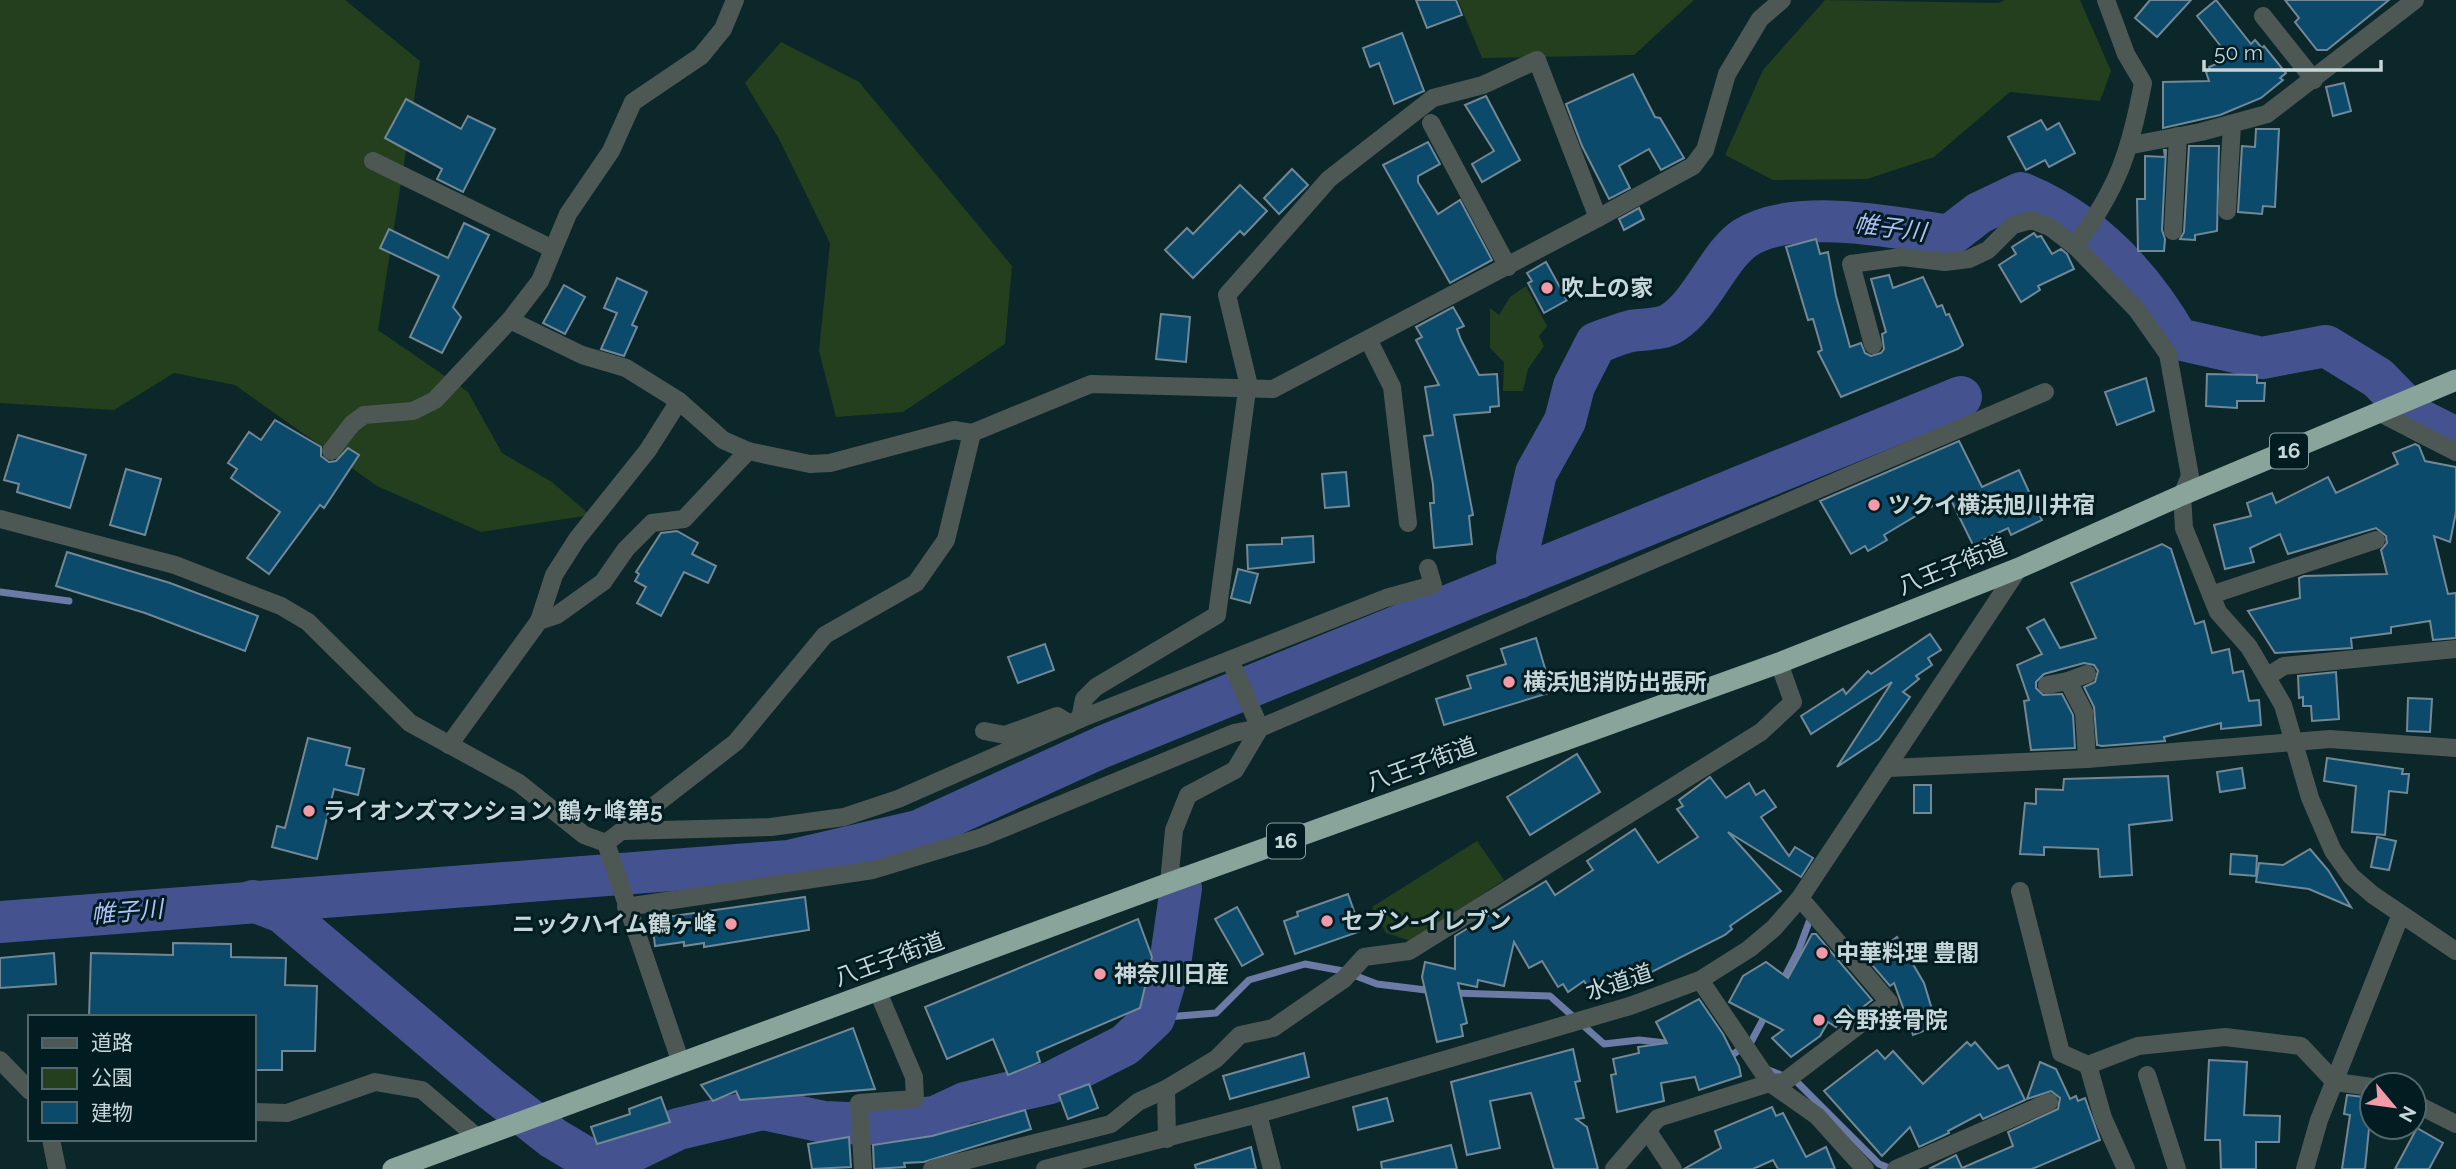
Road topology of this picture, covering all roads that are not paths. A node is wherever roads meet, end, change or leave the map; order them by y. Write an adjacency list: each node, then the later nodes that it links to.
1 (735, 0): 16 (street)
2 (1782, 0): 13 (street)
3 (2106, 0): 10 (street)
4 (2404, 3): 6 (street)
5 (2263, 16): 6 (street)
6 (2314, 80): 8 (street)
7 (1431, 124): 17 (street)
8 (2232, 124): 9 (street); 12 (street)
9 (2178, 136): 10 (street); 14 (street)
10 (2132, 145): 15 (street)
11 (373, 161): 16 (street)
12 (2227, 211)
13 (1598, 218): 17 (street); 22 (street)
14 (2172, 231)
15 (2079, 241): 20 (street); 30 (street)
16 (554, 249): 18 (street)
17 (1508, 267): 19 (street)
18 (510, 320): 24 (street); 27 (street)
19 (1369, 341): 22 (street); 32 (street)
20 (1873, 345)
21 (2456, 380): 25 (highway, 八王子街道 / 16)
22 (1248, 390): 26 (street); 45 (street)
23 (2045, 392): 46 (street)
24 (679, 401): 28 (street); 37 (street)
25 (2398, 406): 29 (street); 30 (highway, 八王子街道 / 16)
26 (972, 433): 28 (street); 53 (street)
27 (331, 451)
28 (748, 451): 37 (street)
29 (2456, 452)
30 (2182, 495): 35 (highway, 八王子街道 / 16); 36 (street)
31 (0, 519): 49 (street)
32 (1408, 523)
33 (2376, 540): 36 (street)
34 (1428, 568): 40 (street)
35 (2019, 568): 39 (highway, 八王子街道 / 16); 52 (street, 水道道)
36 (2211, 595): 42 (street)
37 (539, 621): 49 (street)
38 (2456, 649): 42 (street)
39 (1779, 663): 55 (highway, 八王子街道 / 16); 71 (street)
40 (1232, 664): 45 (street); 46 (street)
41 (2087, 674): 43 (street)
42 (2268, 676): 48 (street)
43 (2068, 681): 44 (street); 51 (street)
44 (2047, 685)
45 (1075, 722): 47 (street); 53 (street)
46 (1260, 728): 55 (street); 58 (street)
47 (984, 731)
48 (2292, 741): 50 (street); 51 (street); 59 (street)
49 (449, 745): 54 (street)
50 (2456, 748)
51 (2087, 760): 52 (street)
52 (1889, 768): 57 (street, 水道道)
53 (624, 831): 54 (street)
54 (606, 845): 58 (street)
55 (1169, 883): 62 (highway, 八王子街道 / 16)
56 (2020, 891): 65 (street)
57 (1800, 898): 61 (street, 水道道); 68 (street)
58 (626, 907): 64 (street)
59 (2402, 914): 60 (street); 67 (street)
60 (2456, 951)
61 (1700, 980): 68 (street); 75 (street, 水道道)
62 (878, 992): 64 (highway, 八王子街道 / 16); 84 (street)
63 (0, 1060): 70 (street)
64 (681, 1063): 78 (highway, 八王子街道 / 16)
65 (2088, 1065): 67 (street); 92 (street)
66 (2147, 1075): 93 (street)
67 (2335, 1082): 69 (street); 94 (street)
68 (1770, 1083): 77 (street); 90 (street)
69 (2358, 1085)
70 (28, 1089)
71 (1166, 1089): 79 (street); 85 (street)
72 (2049, 1102): 91 (street)
73 (2428, 1110): 76 (street)
74 (256, 1112): 78 (street)
75 (1258, 1114): 79 (street, 水道道); 87 (street)
76 (2456, 1124)
77 (1647, 1130): 88 (street); 89 (street)
78 (484, 1135): 81 (highway, 八王子街道 / 16)
79 (1167, 1139): 86 (street, 水道道)
80 (51, 1141): 82 (street)
81 (438, 1161): 83 (highway, 八王子街道 / 16)
82 (57, 1169)
83 (393, 1169)
84 (863, 1169)
85 (932, 1169)
86 (1045, 1169)
87 (1272, 1169)
88 (1614, 1169)
89 (1674, 1169)
90 (1865, 1169)
91 (1896, 1169)
92 (2126, 1169)
93 (2177, 1169)
94 (2305, 1169)

